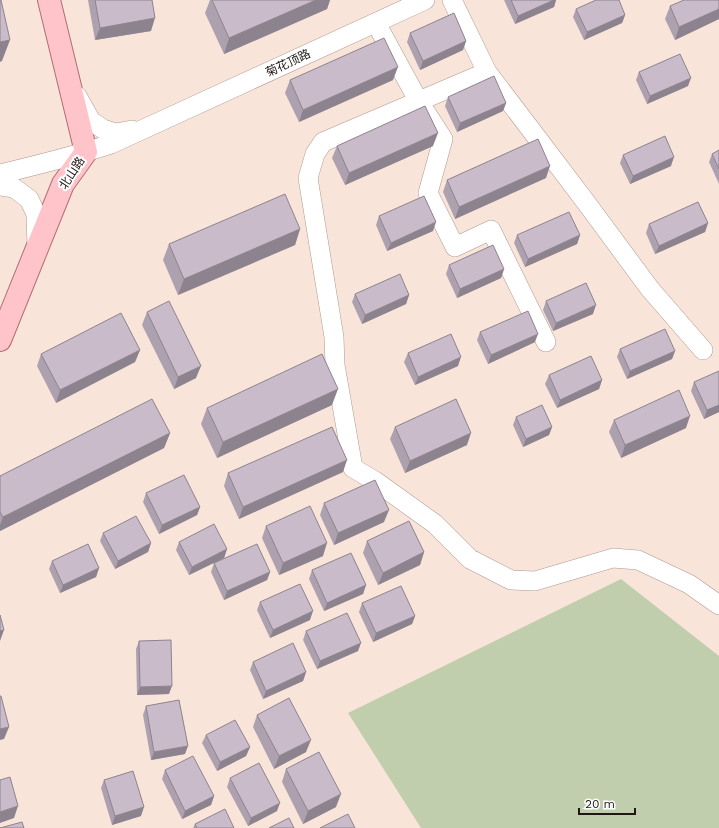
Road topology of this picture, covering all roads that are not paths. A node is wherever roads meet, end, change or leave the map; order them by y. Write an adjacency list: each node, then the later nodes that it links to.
1 (49, 0): 6 (main road, 北山路)
2 (425, 0): 4 (street, 菊花顶路)
3 (452, 0): 5 (street)
4 (376, 23): 7 (street); 8 (street, 菊花顶路)
5 (487, 72): 7 (street); 15 (street)
6 (68, 77): 8 (street); 9 (main road, 北山路)
7 (419, 102): 14 (street); 16 (street)
8 (151, 125): 9 (street)
9 (86, 152): 10 (street); 12 (main road, 北山路)
10 (0, 174)
11 (0, 186): 12 (street)
12 (37, 250): 13 (main road, 北山路)
13 (0, 340)
14 (546, 342)
15 (703, 350)
16 (719, 605)

